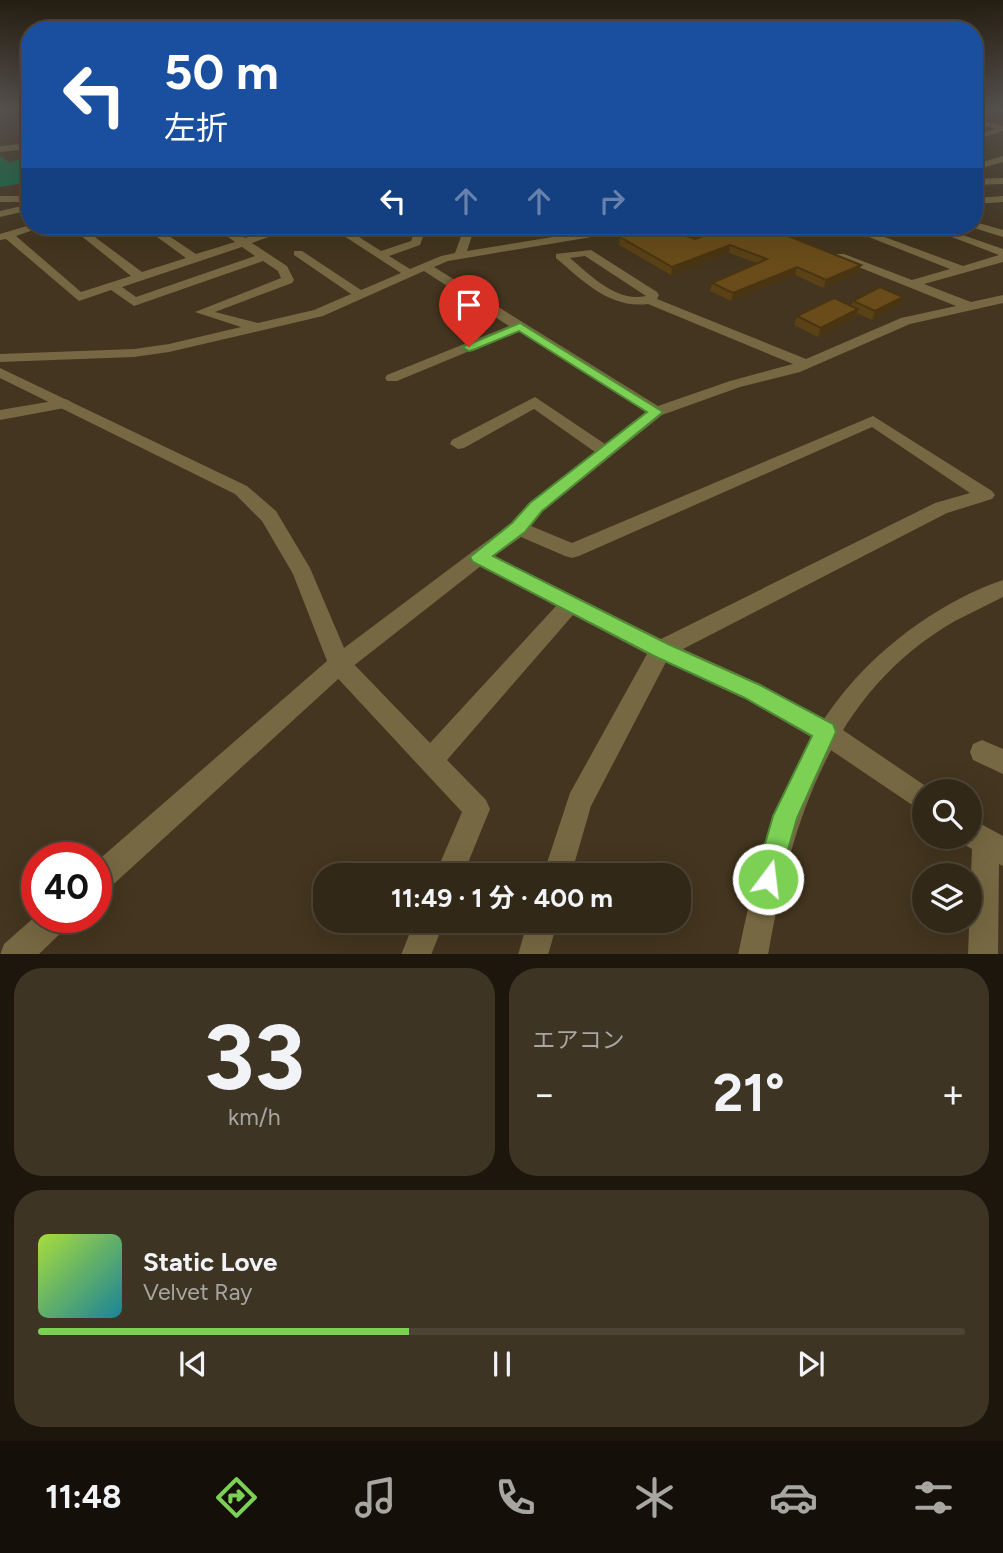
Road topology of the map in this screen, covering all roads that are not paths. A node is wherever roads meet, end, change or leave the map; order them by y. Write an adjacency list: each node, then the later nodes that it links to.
1 (1003, 159): 2 (street)
2 (983, 165)
3 (1003, 181): 4 (street)
4 (983, 182)
5 (0, 199): 6 (street)
6 (21, 203)
7 (21, 207): 8 (street)
8 (0, 214)
9 (983, 228): 11 (street)
10 (21, 231): 23 (street)
11 (1003, 234)
12 (86, 235): 37 (street)
13 (160, 235): 32 (street)
14 (234, 235): 24 (street)
15 (264, 235): 24 (street)
16 (353, 235): 29 (street)
17 (419, 235): 29 (street)
18 (467, 235): 30 (street)
19 (583, 235): 30 (street)
20 (785, 235): 25 (street)
21 (870, 235): 35 (street)
22 (953, 235): 28 (street)
23 (4, 236): 39 (street)
24 (244, 241): 31 (street); 32 (street)
25 (801, 241)
26 (825, 251): 38 (street)
27 (298, 253): 40 (street)
28 (1003, 253)
29 (380, 255): 36 (street)
30 (460, 255): 34 (street)
31 (265, 256): 39 (street); 45 (street)
32 (194, 258): 37 (street)
33 (1003, 258): 35 (street)
34 (425, 267): 36 (street); 44 (street)
35 (963, 270): 38 (street)
36 (410, 273): 40 (street)
37 (139, 276): 39 (street)
38 (911, 284): 43 (street)
39 (112, 285)
40 (361, 295): 45 (street)
41 (1003, 299): 43 (street)
42 (649, 300): 42 (street); 47 (street)
43 (971, 307): 47 (street)
44 (520, 326): 49 (street); 51 (street)
45 (256, 327): 46 (street)
46 (0, 358)
47 (805, 365): 51 (street)
48 (0, 372): 50 (street)
49 (392, 378)
50 (65, 404): 52 (street); 60 (street)
51 (656, 412): 54 (street)
52 (0, 415)
53 (458, 444): 54 (street)
54 (606, 452): 55 (street)
55 (519, 528): 56 (street); 59 (street)
56 (479, 557): 58 (street); 60 (street)
57 (1003, 588): 61 (street)
58 (570, 604): 59 (street); 62 (street)
59 (661, 650): 61 (street); 66 (street)
60 (339, 663): 62 (street); 67 (street)
61 (825, 732): 63 (street); 74 (street)
62 (432, 759): 65 (street)
63 (912, 792)
64 (986, 842): 75 (street)
65 (454, 863)
66 (561, 863)
67 (112, 867)
68 (39, 933): 71 (street)
69 (425, 933): 72 (street)
70 (539, 933): 73 (street)
71 (15, 954)
72 (416, 954)
73 (533, 954)
74 (753, 954)
75 (983, 954)

